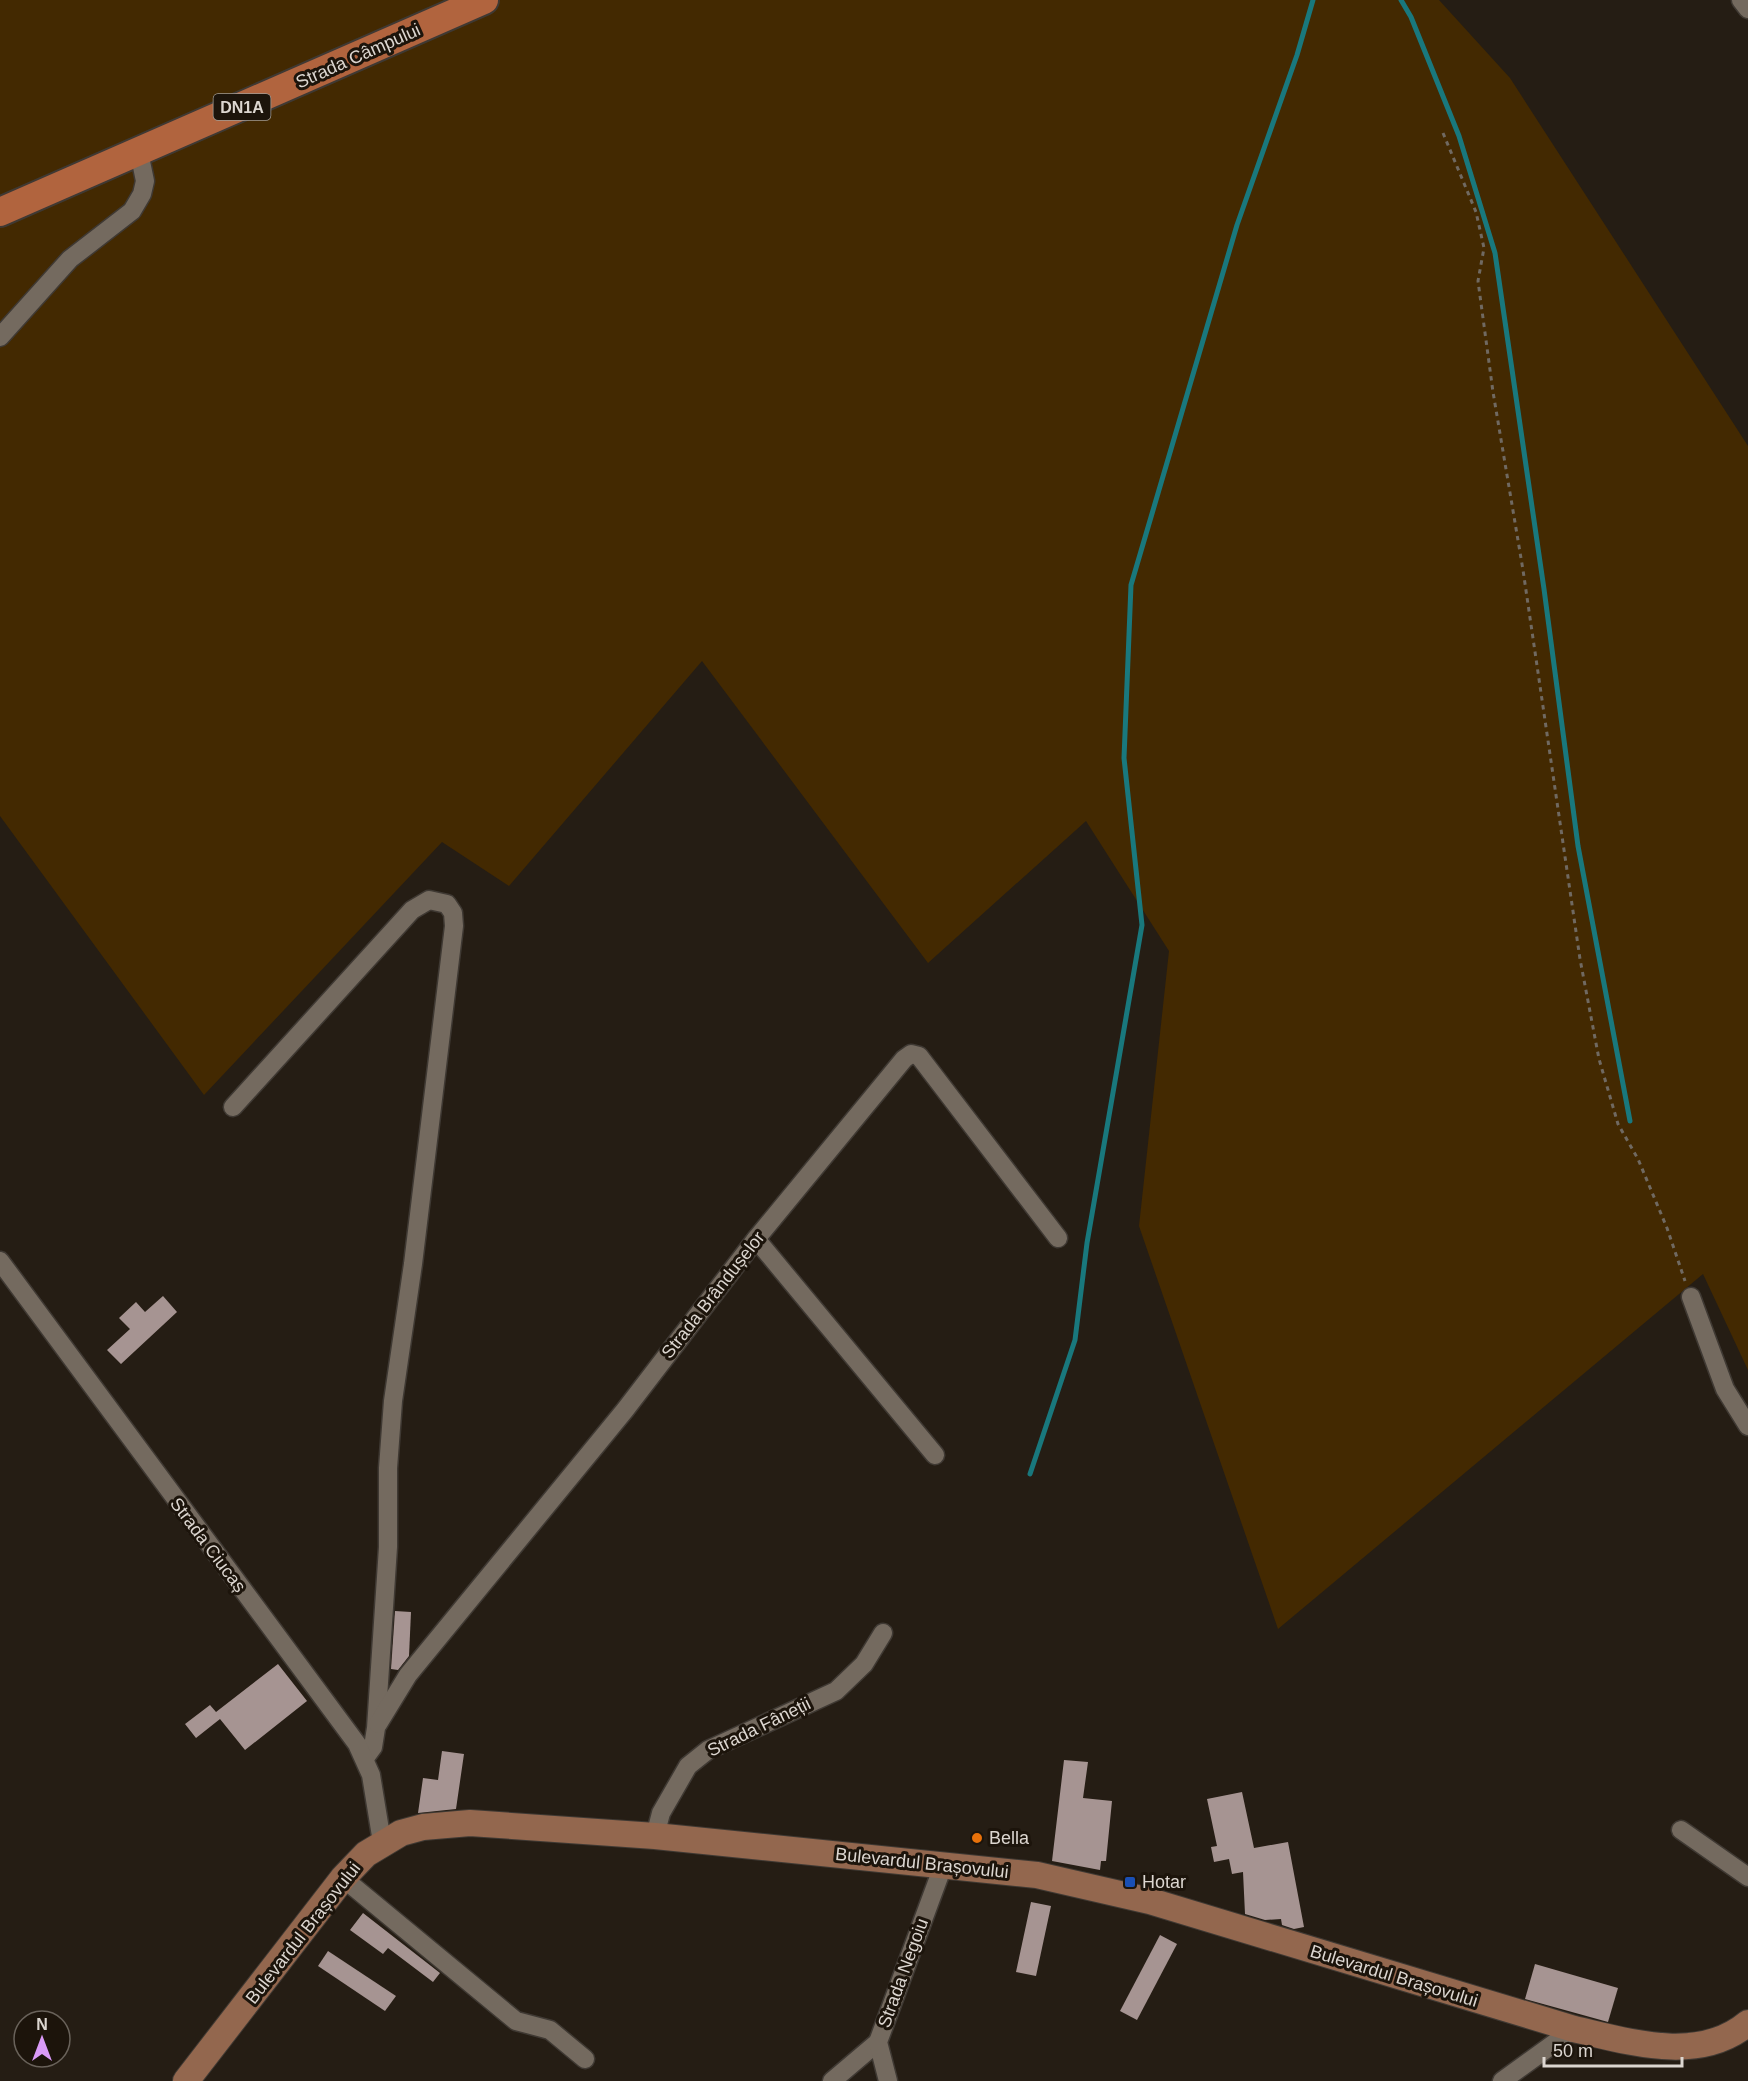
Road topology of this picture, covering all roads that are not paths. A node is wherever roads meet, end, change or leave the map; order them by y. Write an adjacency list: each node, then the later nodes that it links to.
1 (484, 0): 4 (main road, Strada Câmpului / DN1A)
2 (1741, 0): 3 (street)
3 (1748, 9)
4 (139, 152): 5 (main road, Strada Câmpului / DN1A); 6 (street)
5 (0, 212)
6 (0, 337)
7 (233, 1107): 15 (street, Strada Brândușelor)
8 (1058, 1238): 9 (street, Strada Brândușelor)
9 (756, 1239): 13 (street); 15 (street, Strada Brândușelor)
10 (0, 1261): 16 (street, Strada Ciucaș)
11 (1691, 1297): 12 (street)
12 (1748, 1426)
13 (935, 1455)
14 (883, 1633): 18 (street, Strada Fâneții)
15 (376, 1728): 16 (street, Strada Brândușelor)
16 (365, 1758): 19 (street, Strada Ciucaș)
17 (1681, 1830): 21 (street)
18 (655, 1836): 19 (main road, Bulevardul Brașovului); 20 (main road, Bulevardul Brașovului)
19 (382, 1842): 22 (main road, Bulevardul Brașovului)
20 (943, 1866): 24 (main road, Bulevardul Brașovului); 25 (street, Strada Negoiu)
21 (1748, 1877)
22 (343, 1878): 26 (street); 27 (main road, Bulevardul Brașovului)
23 (1748, 2023): 24 (main road, Bulevardul Brașovului)
24 (1574, 2029): 30 (street)
25 (878, 2042): 28 (street); 29 (street, Strada Negoiu)
26 (585, 2060)
27 (186, 2081)
28 (832, 2081)
29 (888, 2081)
30 (1502, 2081)

